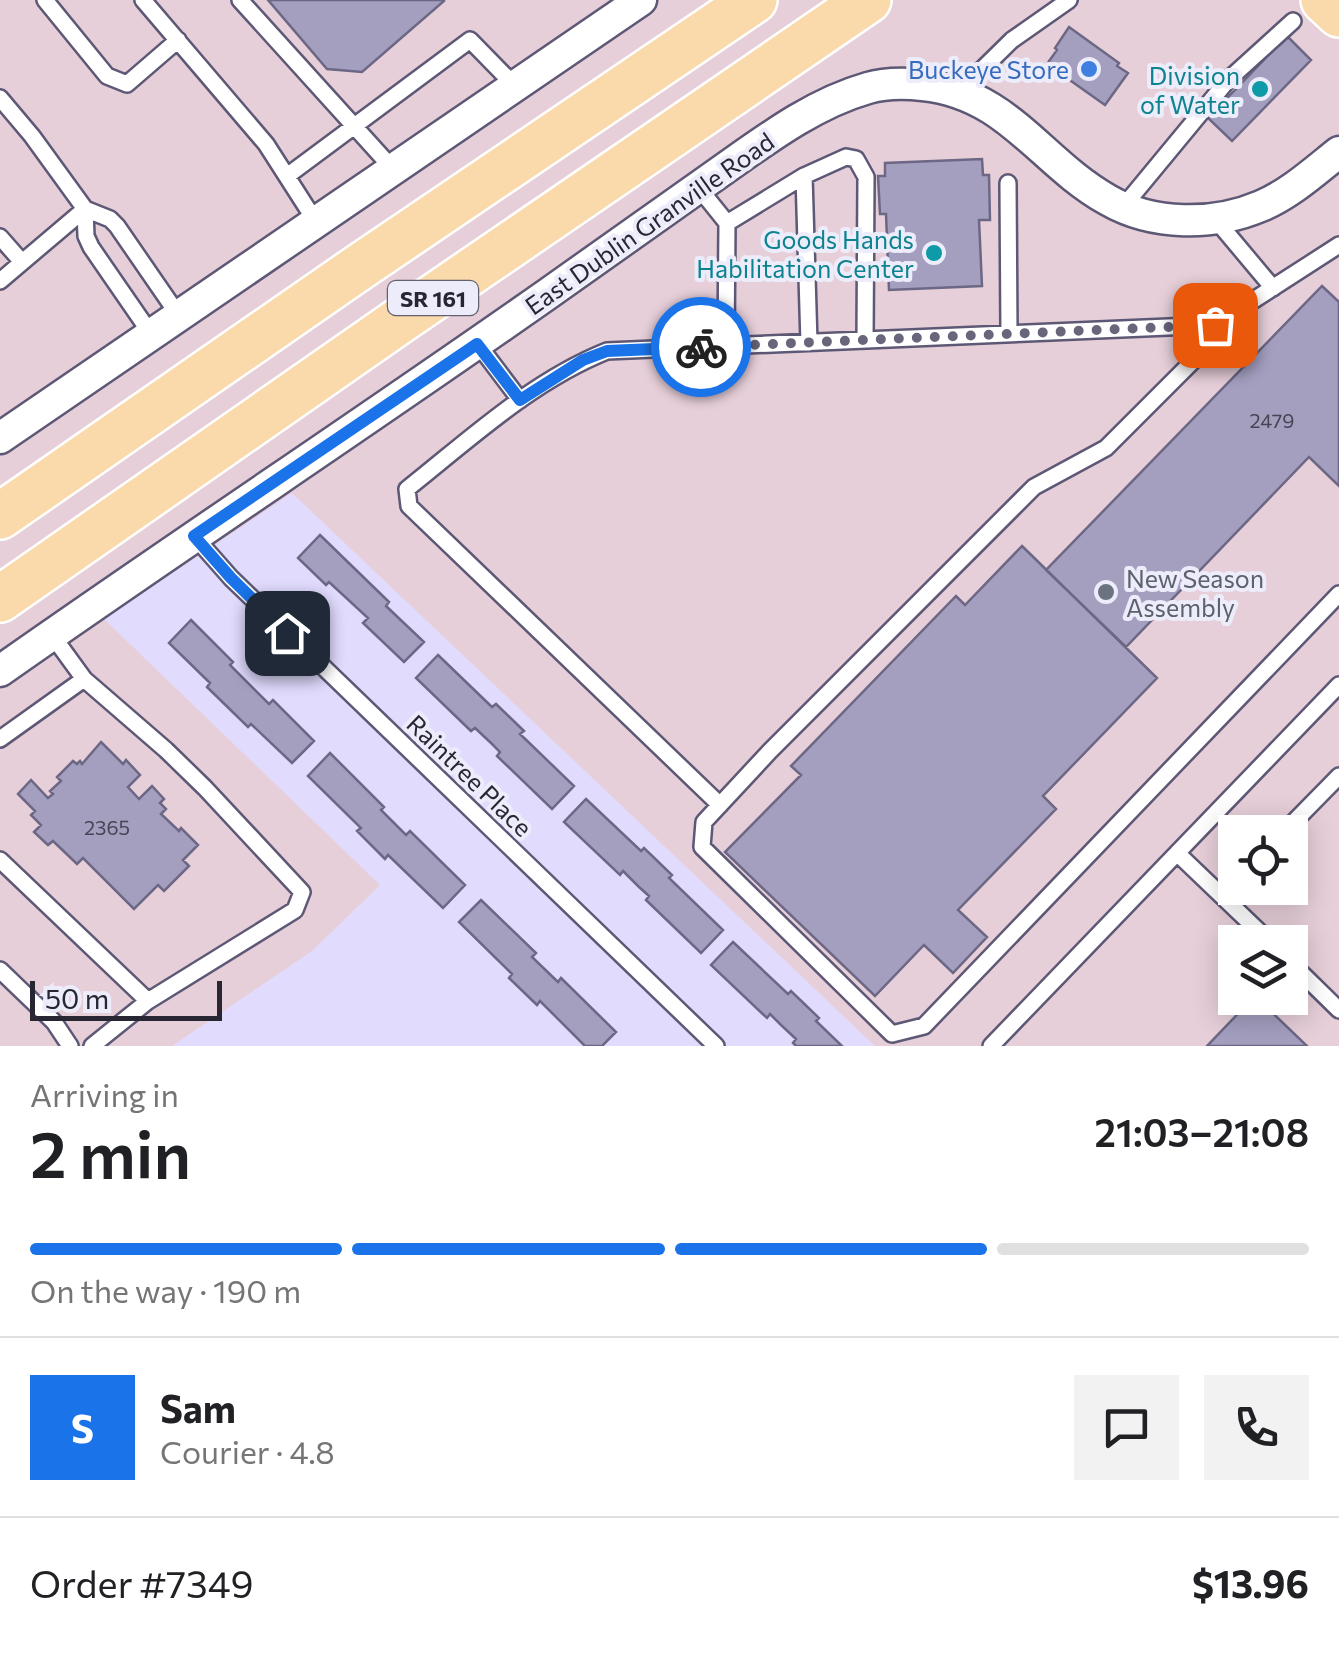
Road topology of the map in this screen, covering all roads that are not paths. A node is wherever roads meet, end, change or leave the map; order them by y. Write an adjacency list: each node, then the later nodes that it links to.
1 (45, 0): 10 (lane)
2 (144, 0): 10 (lane)
3 (240, 0): 14 (lane)
4 (754, 0): 40 (main road, SR 161)
5 (868, 0): 46 (main road, SR 161)
6 (1069, 0): 12 (lane)
7 (623, 8): 11 (street)
8 (1309, 11): 9 (main road); 21 (lane)
9 (1339, 14)
10 (178, 40): 17 (lane)
11 (515, 86): 14 (lane); 16 (street)
12 (960, 92): 20 (street, East Dublin Granville Road); 21 (street, East Dublin Granville Road)
13 (0, 98): 22 (lane)
14 (356, 127): 16 (lane); 17 (lane)
15 (1339, 152): 23 (street, East Dublin Granville Road)
16 (394, 169): 24 (street)
17 (288, 176): 24 (lane)
18 (804, 176): 25 (lane); 35 (lane); 36 (lane)
19 (1008, 183): 34 (lane)
20 (698, 187): 25 (lane); 37 (street, East Dublin Granville Road)
21 (1123, 207): 23 (street, East Dublin Granville Road)
22 (85, 209): 28 (lane); 31 (lane); 33 (lane)
23 (1216, 220): 30 (lane)
24 (316, 222): 31 (street)
25 (726, 224): 38 (lane)
26 (0, 237): 28 (lane)
27 (1339, 245): 30 (lane)
28 (22, 262): 29 (lane)
29 (0, 280)
30 (1273, 288): 32 (lane)
31 (179, 316): 33 (street)
32 (1215, 325): 34 (lane); 53 (lane)
33 (151, 334): 41 (street)
34 (1008, 334): 35 (lane)
35 (864, 340): 36 (lane)
36 (810, 342): 38 (lane)
37 (477, 344): 39 (lane); 43 (street, East Dublin Granville Road)
38 (726, 346): 39 (lane)
39 (520, 400): 53 (lane)
40 (152, 411): 42 (main road, SR 161); 44 (main road)
41 (0, 438)
42 (0, 516)
43 (194, 536): 47 (street, East Dublin Granville Road); 66 (lane, Raintree Place)
44 (0, 547)
45 (1339, 594): 53 (lane)
46 (0, 599)
47 (52, 634): 48 (street, East Dublin Granville Road); 49 (lane)
48 (0, 671)
49 (84, 679): 51 (lane); 62 (lane)
50 (1339, 685): 55 (lane)
51 (0, 739)
52 (1339, 776): 54 (lane)
53 (720, 806)
54 (1301, 815)
55 (1177, 853): 57 (lane); 67 (lane)
56 (0, 860): 62 (lane)
57 (1218, 893)
58 (1231, 905): 59 (lane)
59 (1252, 925)
60 (2, 975): 64 (lane)
61 (1308, 980): 63 (lane)
62 (148, 1000): 65 (lane)
63 (1339, 1010)
64 (70, 1046)
65 (92, 1046)
66 (716, 1046)
67 (991, 1046)

